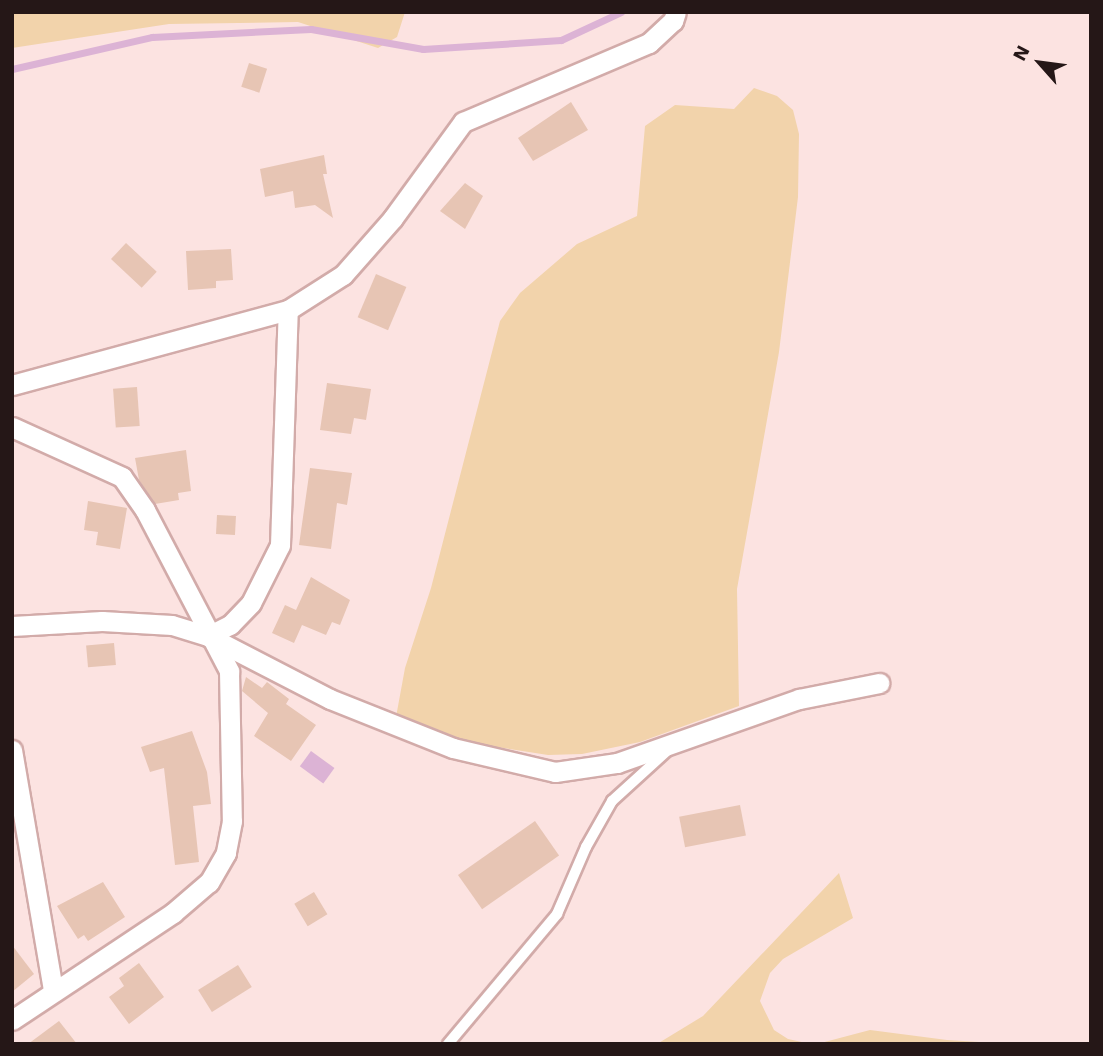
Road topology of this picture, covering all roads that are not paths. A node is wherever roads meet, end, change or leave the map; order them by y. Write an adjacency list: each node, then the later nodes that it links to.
1 (676, 12): 2 (street)
2 (288, 310): 3 (street); 6 (street)
3 (12, 385)
4 (12, 426): 6 (street)
5 (12, 626): 6 (street)
6 (208, 636): 8 (street); 11 (street)
7 (879, 683): 8 (street)
8 (670, 748): 13 (lane)
9 (12, 750): 10 (street)
10 (18, 815): 11 (street)
11 (52, 990): 12 (street)
12 (12, 1020)
13 (448, 1044)

